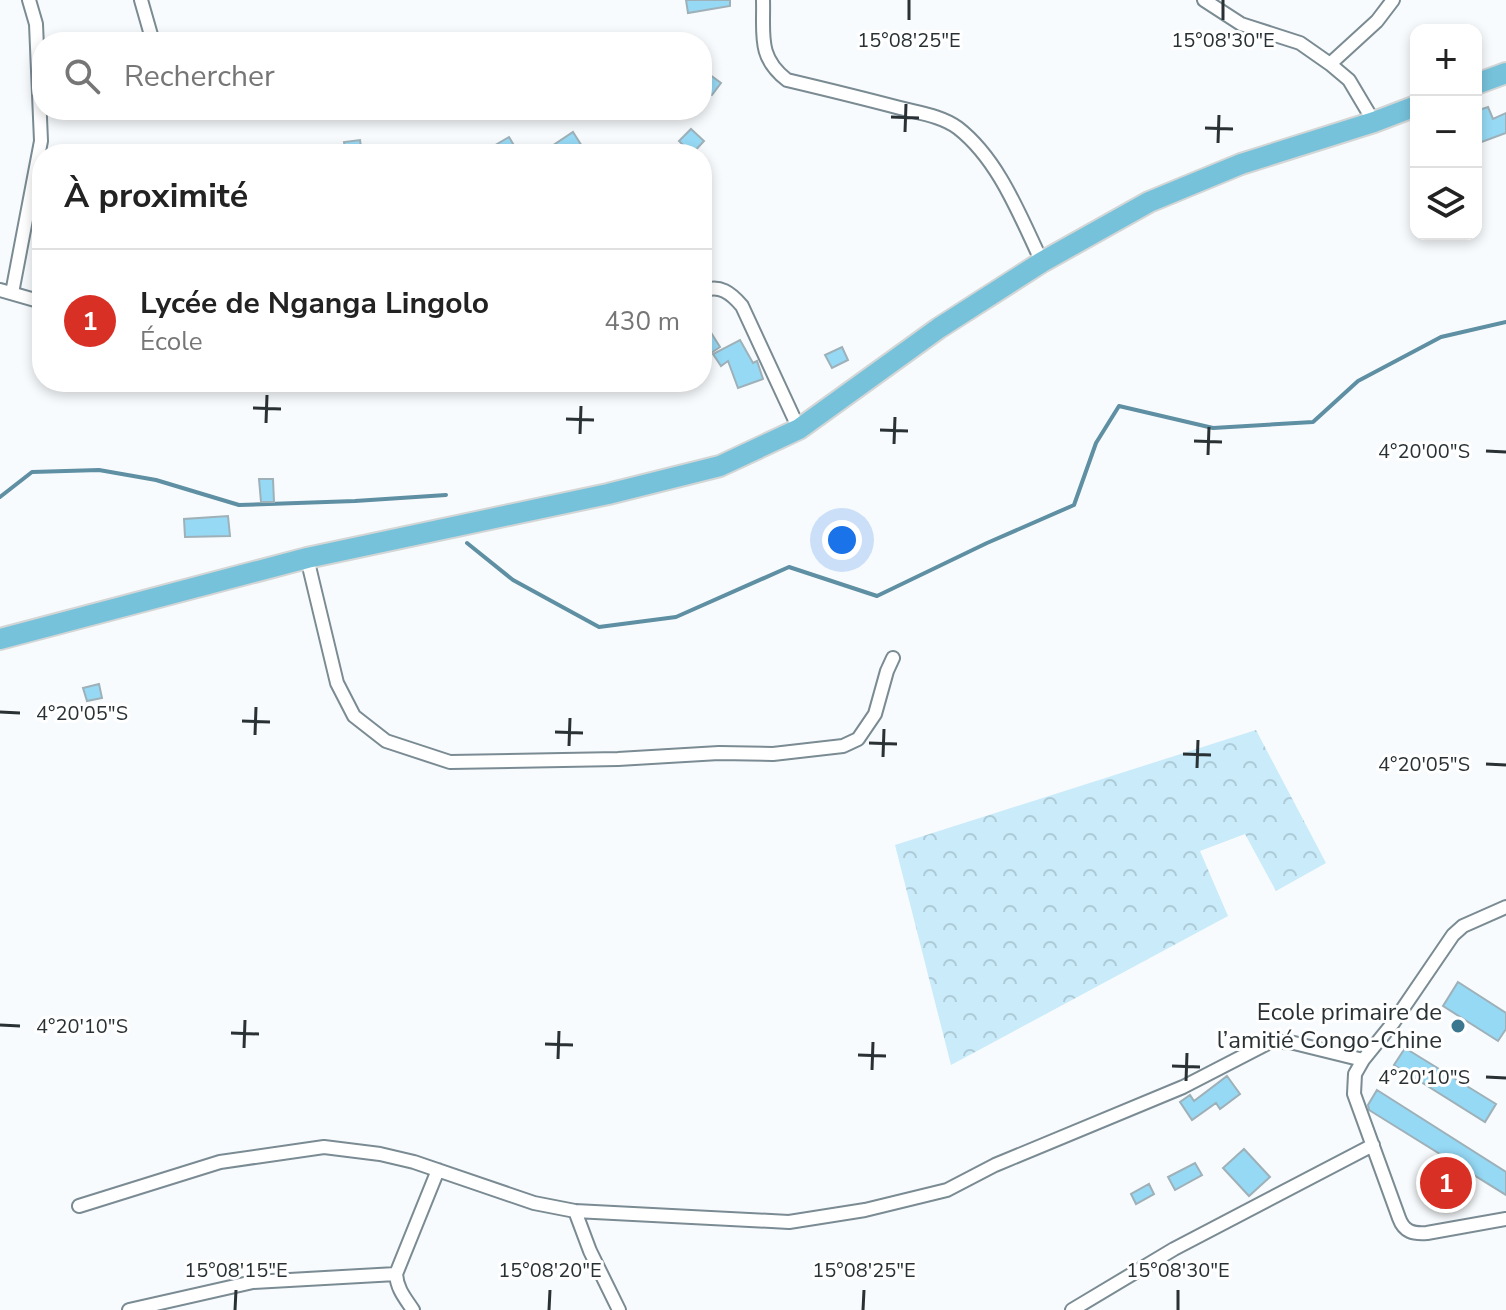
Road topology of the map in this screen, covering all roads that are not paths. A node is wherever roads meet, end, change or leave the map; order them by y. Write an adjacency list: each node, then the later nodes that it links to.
1 (29, 0): 6 (street)
2 (141, 0): 7 (street)
3 (763, 0): 16 (street)
4 (1204, 0): 8 (street)
5 (1393, 0): 8 (street)
6 (36, 32)
7 (150, 32)
8 (1330, 64): 13 (street)
9 (1506, 73): 10 (main road)
10 (1482, 82)
11 (1410, 108): 13 (main road)
12 (40, 120): 14 (street)
13 (1374, 122): 16 (main road)
14 (40, 144)
15 (32, 180): 18 (street)
16 (1042, 262): 20 (main road)
17 (712, 289): 20 (street)
18 (6, 292): 19 (street)
19 (32, 299)
20 (799, 429): 21 (main road)
21 (307, 558): 22 (main road); 23 (street)
22 (0, 639)
23 (893, 658)
24 (1506, 907): 25 (street)
25 (1363, 1060): 26 (street); 29 (street)
26 (1373, 1145): 30 (street); 35 (street)
27 (438, 1170): 28 (street); 29 (street); 31 (street)
28 (79, 1206)
29 (575, 1211): 34 (street)
30 (1506, 1219)
31 (396, 1274): 32 (street); 33 (street)
32 (129, 1310)
33 (413, 1310)
34 (619, 1310)
35 (1072, 1310)

